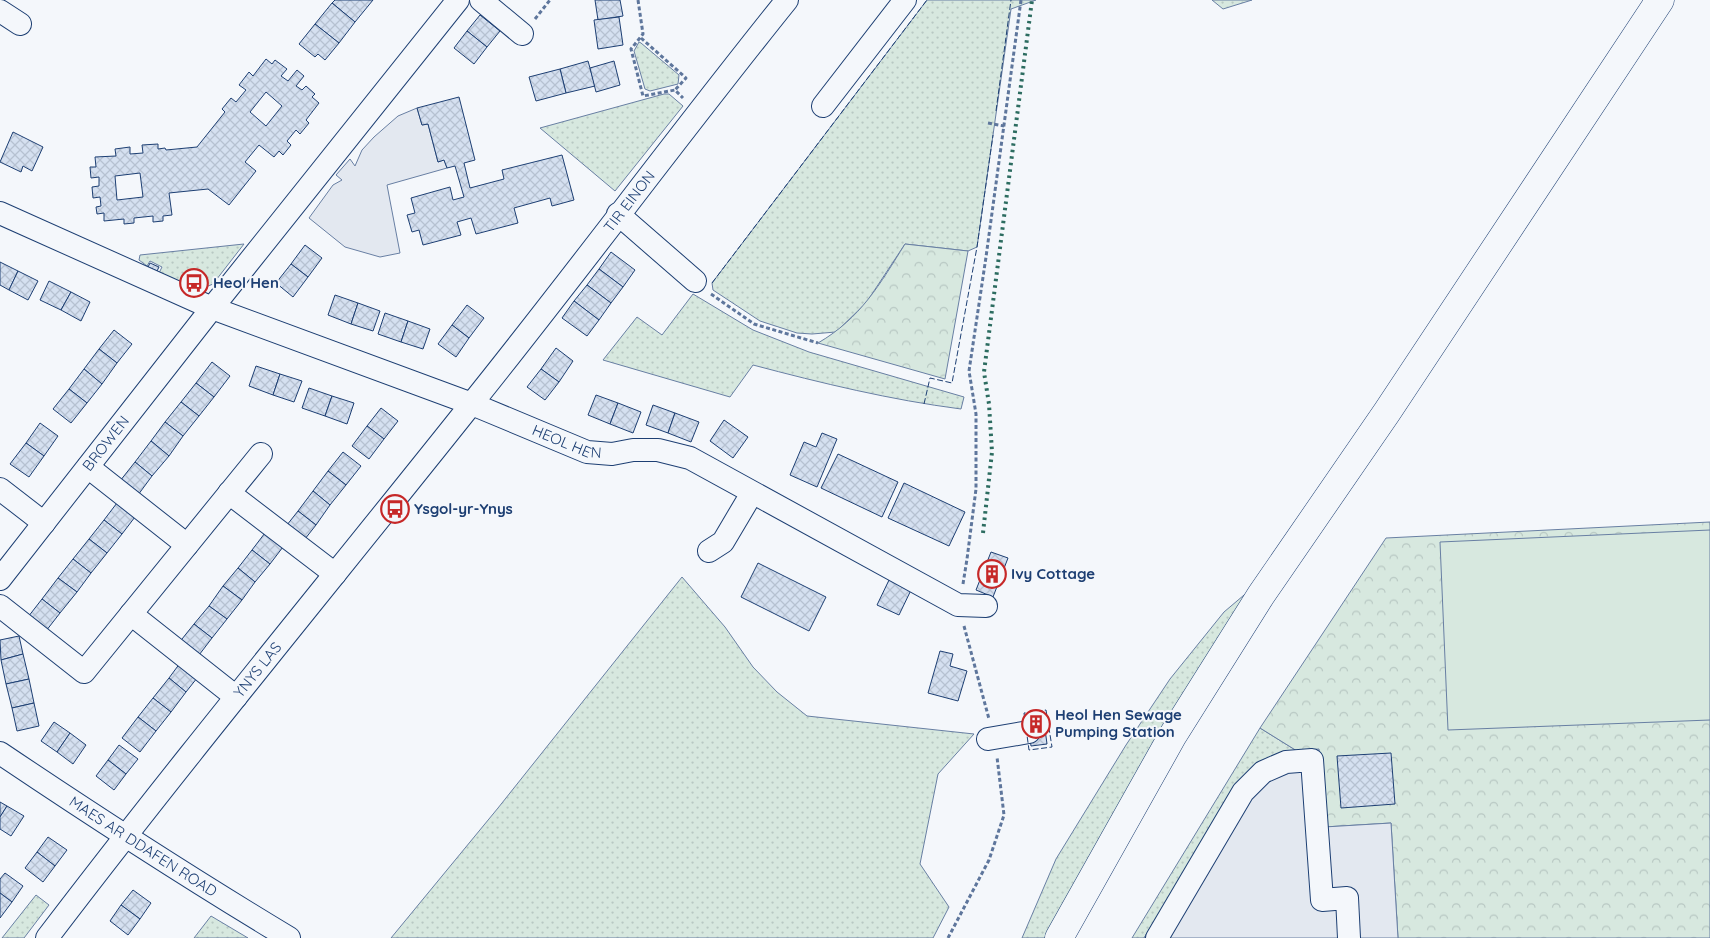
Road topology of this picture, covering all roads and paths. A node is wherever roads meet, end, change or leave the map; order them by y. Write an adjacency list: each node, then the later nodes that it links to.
1 (481, 0): 10 (street)
2 (638, 0): 11 (path)
3 (787, 0): 18 (street, TIR EINON)
4 (905, 0): 14 (street)
5 (1021, 0): 16 (path)
6 (1660, 0): 45 (main road)
7 (450, 3): 20 (street)
8 (0, 11): 9 (street)
9 (20, 24)
10 (522, 34)
11 (640, 38): 12 (path); 12 (path)
12 (675, 90): 13 (path)
13 (689, 91)
14 (823, 106)
15 (988, 123): 16 (path)
16 (1004, 126): 33 (path)
17 (0, 213): 20 (street, HEOL HEN)
18 (618, 214): 19 (street); 22 (street, TIR EINON)
19 (695, 281): 21 (path)
20 (212, 308): 22 (street, HEOL HEN); 24 (street, BROWEN)
21 (818, 343)
22 (472, 404): 27 (street, HEOL HEN); 31 (street, YNYS LAS)
23 (261, 454): 26 (street)
24 (88, 467): 28 (street, BROWEN); 29 (street)
25 (0, 489): 28 (street)
26 (229, 493): 29 (street); 31 (street)
27 (752, 493): 30 (street); 33 (street, HEOL HEN)
28 (44, 523): 32 (street, BROWEN)
29 (187, 546): 36 (street)
30 (709, 551)
31 (336, 574): 37 (street, YNYS LAS)
32 (0, 579)
33 (958, 605): 35 (street); 39 (path)
34 (0, 606): 36 (street)
35 (986, 606)
36 (131, 614): 37 (street)
37 (236, 697): 41 (street, YNYS LAS)
38 (1029, 732): 39 (street)
39 (991, 738): 44 (path)
40 (0, 753): 41 (street, MAES AR DDAFEN ROAD)
41 (124, 836): 42 (street, YNYS LAS); 43 (street, MAES AR DDAFEN ROAD)
42 (46, 938)
43 (289, 938)
44 (948, 938)
45 (1059, 938)
46 (1157, 938): 47 (street)
47 (1349, 938)

